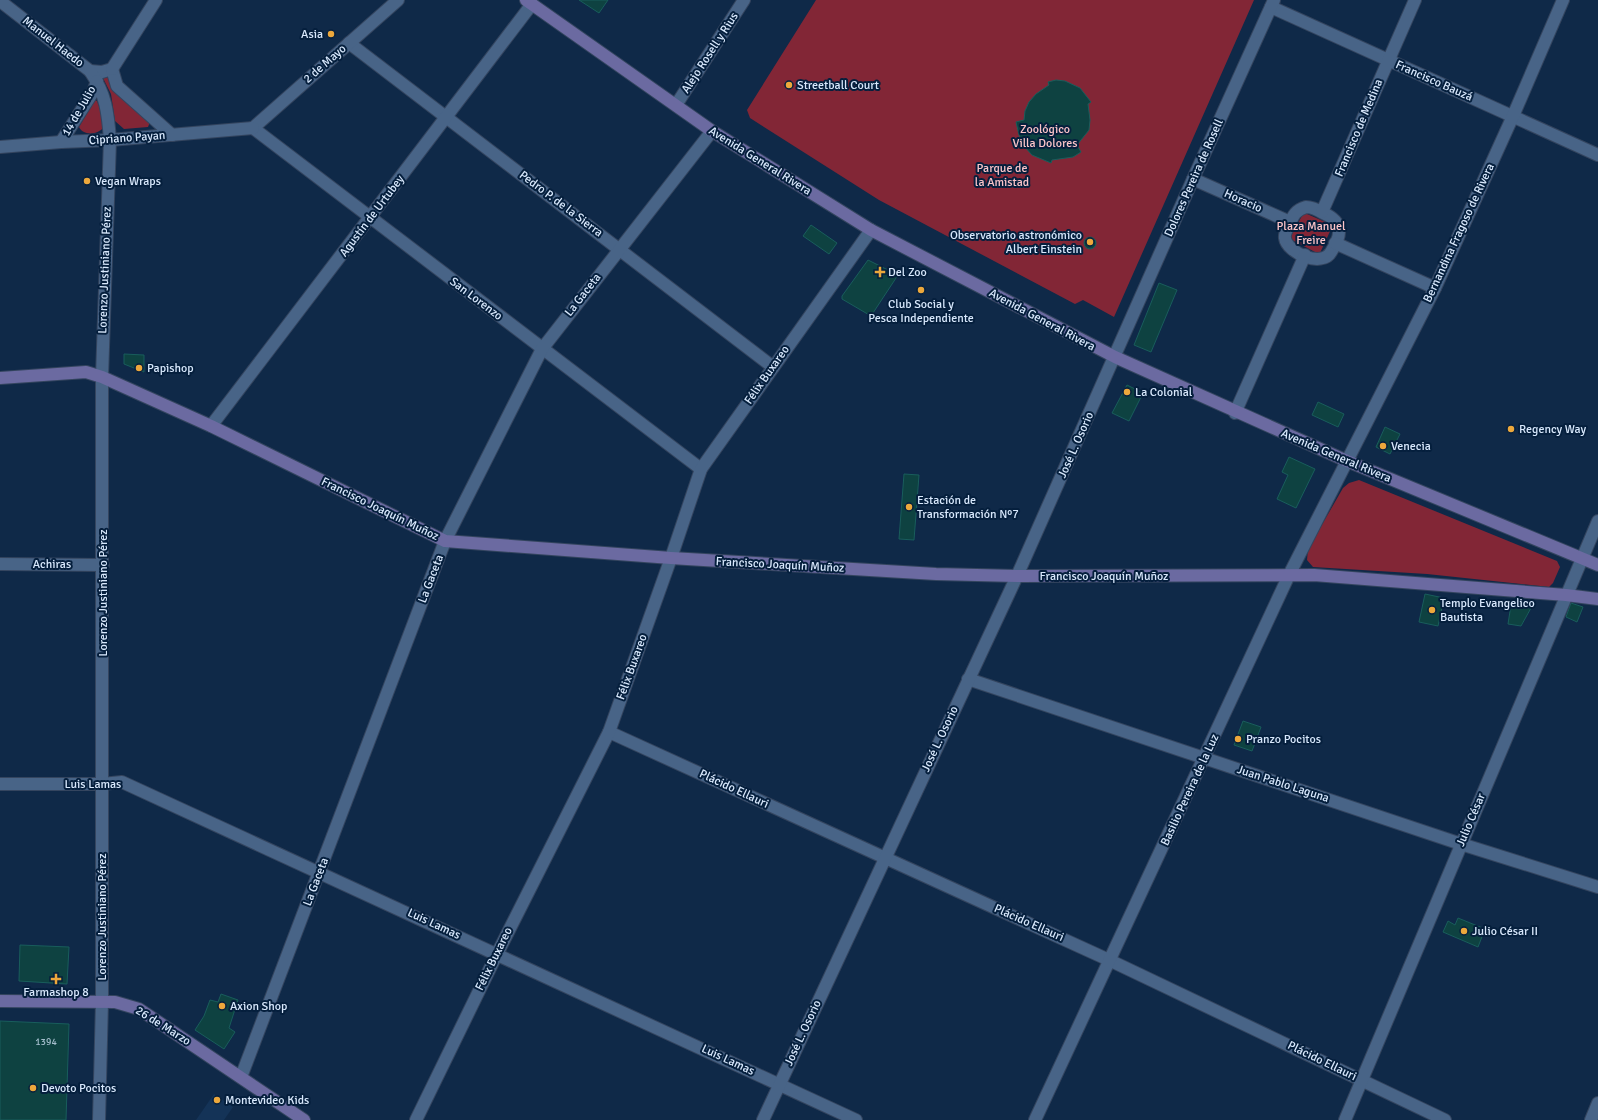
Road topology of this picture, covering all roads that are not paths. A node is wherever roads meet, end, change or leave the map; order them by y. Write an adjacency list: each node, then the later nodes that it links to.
1 (156, 0): 11 (street)
2 (398, 0): 9 (street, 2 de Mayo)
3 (744, 0): 13 (street, Alejo Rosell y Rius)
4 (1415, 0): 10 (street, Francisco de Medina)
5 (1563, 0): 14 (street, Bernandina Fragoso de Rivera)
6 (0, 1): 12 (street, Manuel Haedo)
7 (529, 2): 13 (street, Avenida General Rivera); 15 (street, Agustín de Urtubey)
8 (1272, 4): 10 (street, Francisco Bauzá); 23 (street, Dolores Pereira de Rosell)
9 (349, 43): 15 (street, Pedro P. de la Sierra); 16 (street, 2 de Mayo)
10 (1388, 60): 14 (street, Francisco Bauzá); 24 (street, Francisco de Medina)
11 (112, 69): 12 (street, Manuel Haedo); 18 (street)
12 (93, 76): 19 (street, Lorenzo Justiniano Pérez); 20 (street, 14 de Julio)
13 (676, 105): 17 (street, Avenida General Rivera)
14 (1513, 116): 22 (street, Francisco Bauzá); 31 (street, Bernandina Fragoso de Rivera)
15 (446, 117): 25 (street, Agustín de Urtubey); 29 (street, Pedro P. de la Sierra)
16 (253, 128): 18 (street, Cipriano Payan); 25 (street, San Lorenzo)
17 (712, 131): 27 (street, Avenida General Rivera); 29 (street, La Gaceta)
18 (172, 135): 19 (street, Cipriano Payan)
19 (110, 140): 20 (street, Cipriano Payan); 35 (street, Lorenzo Justiniano Pérez)
20 (61, 142): 21 (street, Cipriano Payan)
21 (0, 147)
22 (1598, 155)
23 (1193, 179): 26 (street, Horacio); 33 (street, Dolores Pereira de Rosell)
24 (1327, 214): 26 (street); 28 (street)
25 (370, 218): 32 (street, San Lorenzo); 38 (street, Agustín de Urtubey)
26 (1290, 222): 30 (street)
27 (871, 230): 33 (street, Avenida General Rivera); 34 (street, Félix Buxareo)
28 (1335, 243): 30 (street); 31 (street)
29 (619, 249): 32 (street, La Gaceta); 34 (street, Pedro P. de la Sierra)
30 (1305, 255): 37 (street)
31 (1435, 288): 39 (street, Bernandina Fragoso de Rivera)
32 (542, 349): 40 (street, San Lorenzo); 42 (street, La Gaceta)
33 (1114, 357): 37 (street, Avenida General Rivera); 49 (street, José L. Osorio)
34 (773, 367): 40 (street, Félix Buxareo)
35 (102, 377): 36 (street, Francisco Joaquín Muñoz); 38 (street, Francisco Joaquín Muñoz); 46 (street, Lorenzo Justiniano Pérez)
36 (0, 378)
37 (1235, 412): 39 (street, Avenida General Rivera)
38 (211, 426): 42 (street, Francisco Joaquín Muñoz)
39 (1347, 461): 44 (street, Avenida General Rivera); 48 (street, Basilio Pereira de la Luz)
40 (701, 468): 43 (street, Félix Buxareo)
41 (1598, 521): 44 (street, Julio César)
42 (445, 541): 43 (street, Francisco Joaquín Muñoz); 59 (street, La Gaceta)
43 (671, 558): 49 (street, Francisco Joaquín Muñoz); 53 (street, Félix Buxareo)
44 (1583, 558): 47 (street, Avenida General Rivera); 50 (street, Julio César)
45 (0, 564): 46 (street, Achiras)
46 (103, 565): 56 (street, Lorenzo Justiniano Pérez)
47 (1598, 565)
48 (1289, 575): 49 (street, Francisco Joaquín Muñoz); 50 (street, Francisco Joaquín Muñoz); 54 (street, Basilio Pereira de la Luz)
49 (1017, 576): 52 (street, José L. Osorio)
50 (1566, 594): 51 (street, Francisco Joaquín Muñoz); 57 (street, Julio César)
51 (1598, 599)
52 (968, 679): 54 (street, Juan Pablo Laguna); 58 (street, José L. Osorio)
53 (609, 732): 58 (street, Plácido Ellauri); 61 (street, Félix Buxareo)
54 (1205, 758): 57 (street, Juan Pablo Laguna); 62 (street, Basilio Pereira de la Luz)
55 (0, 784): 56 (street, Luis Lamas)
56 (102, 784): 59 (street, Luis Lamas); 64 (street, Lorenzo Justiniano Pérez)
57 (1461, 844): 60 (street, Juan Pablo Laguna); 66 (street, Julio César)
58 (884, 858): 62 (street, Plácido Ellauri); 67 (street, José L. Osorio)
59 (320, 871): 61 (street, Luis Lamas); 65 (street, La Gaceta)
60 (1598, 887)
61 (497, 954): 67 (street, Luis Lamas); 71 (street, Félix Buxareo)
62 (1109, 960): 66 (street, Plácido Ellauri); 74 (street, Basilio Pereira de la Luz)
63 (0, 1001): 64 (street, 26 de Marzo)
64 (102, 1001): 65 (street, 26 de Marzo); 69 (street, Lorenzo Justiniano Pérez)
65 (241, 1077): 70 (street, 26 de Marzo)
66 (1362, 1080): 75 (street, Julio César); 76 (street, Plácido Ellauri)
67 (779, 1083): 72 (street, José L. Osorio); 73 (street, Luis Lamas)
68 (1598, 1103): 77 (street)
69 (99, 1120)
70 (304, 1120)
71 (416, 1120)
72 (763, 1120)
73 (856, 1120)
74 (1036, 1120)
75 (1345, 1120)
76 (1445, 1120)
77 (1591, 1120)

